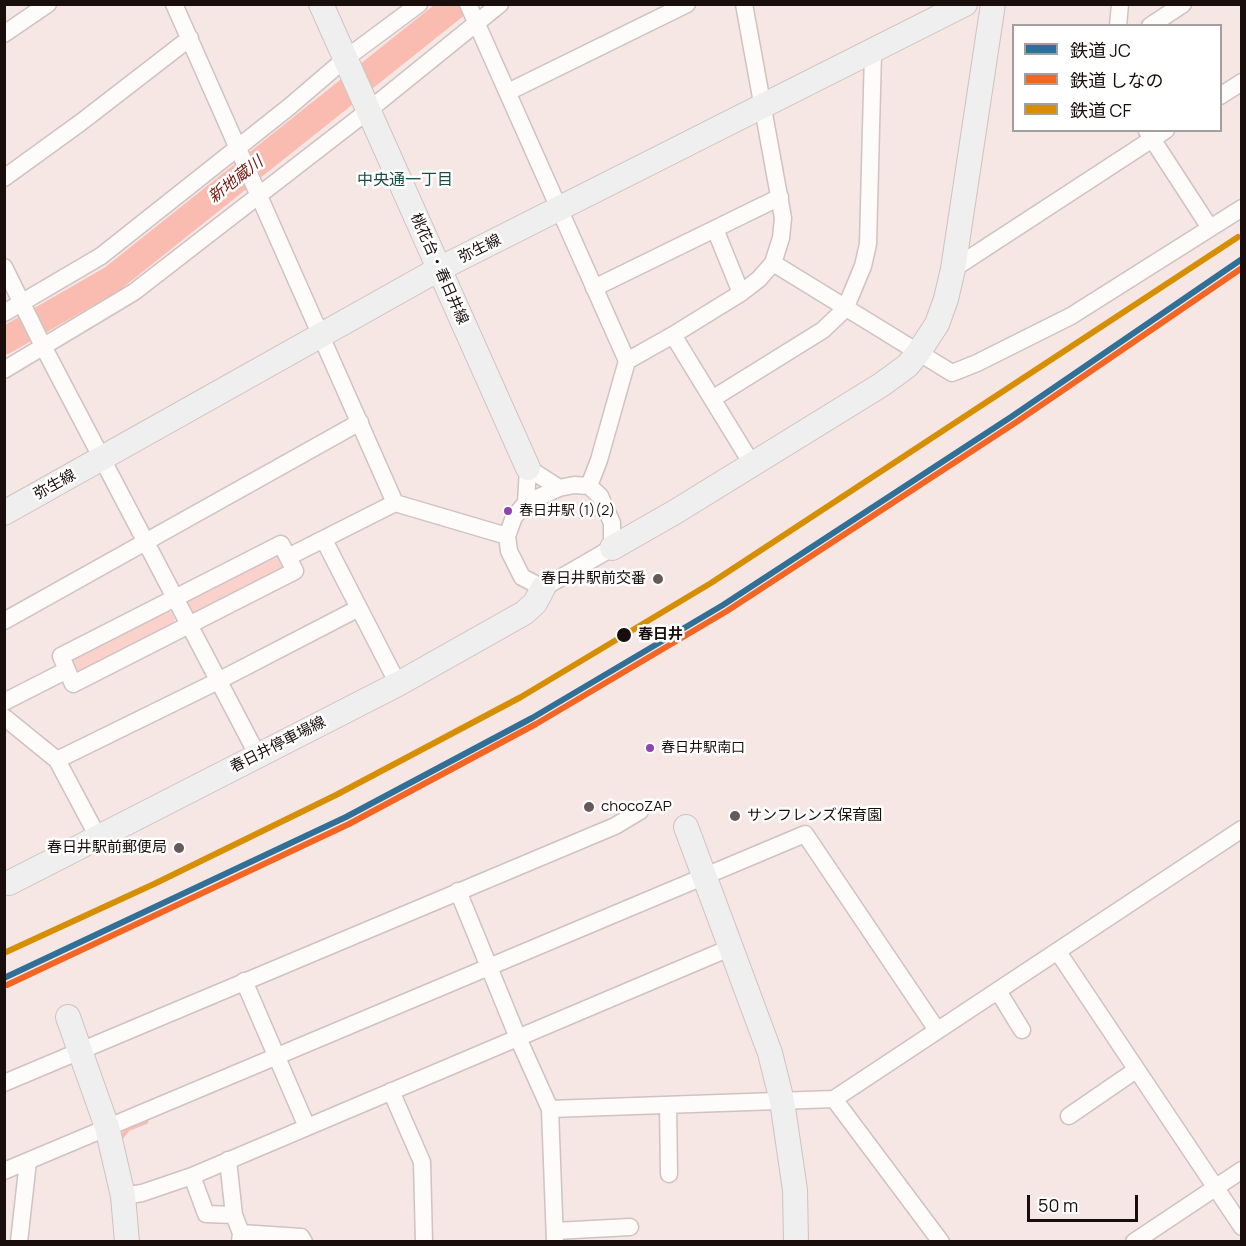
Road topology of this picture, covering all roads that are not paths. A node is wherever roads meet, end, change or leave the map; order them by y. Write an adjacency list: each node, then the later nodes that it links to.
1 (48, 4): 15 (street)
2 (174, 4): 16 (street)
3 (321, 4): 18 (street, 桃花台・春日井線)
4 (419, 4): 18 (street)
5 (500, 4): 12 (street)
6 (687, 4): 20 (street)
7 (744, 4): 23 (street)
8 (965, 4): 17 (street, 弥生線)
9 (993, 4): 36 (street)
10 (1120, 4): 13 (street)
11 (1183, 4): 14 (street)
12 (472, 14): 20 (street); 22 (street)
13 (1118, 24)
14 (1153, 24)
15 (4, 34)
16 (190, 38): 25 (street); 26 (street)
17 (873, 52): 23 (street, 弥生線); 40 (street)
18 (349, 66): 22 (street, 桃花台・春日井線); 25 (street)
19 (1242, 82): 21 (street)
20 (508, 92): 30 (street)
21 (1222, 95)
22 (367, 106): 27 (street); 35 (street, 桃花台・春日井線)
23 (764, 107): 28 (street); 30 (street, 弥生線)
24 (1155, 134): 31 (street); 36 (street)
25 (241, 153): 27 (street); 39 (street)
26 (4, 178)
27 (258, 190): 43 (street); 44 (street)
28 (780, 197): 32 (street); 33 (street)
29 (1242, 208): 31 (street)
30 (558, 210): 35 (street, 弥生線); 37 (street)
31 (1210, 228): 45 (street)
32 (715, 229): 37 (street); 38 (street)
33 (772, 263): 38 (street); 40 (street)
34 (4, 267): 39 (street)
35 (439, 269): 43 (street, 弥生線); 52 (street, 桃花台・春日井線)
36 (952, 269): 45 (street)
37 (594, 288): 46 (street)
38 (741, 293): 42 (street)
39 (24, 306): 41 (street); 44 (street)
40 (845, 309): 45 (street); 48 (street)
41 (4, 313)
42 (673, 335): 46 (street); 48 (street)
43 (320, 336): 49 (street); 50 (street, 弥生線)
44 (42, 344): 47 (street); 50 (street)
45 (918, 354): 51 (street)
46 (627, 361): 53 (street)
47 (4, 370)
48 (712, 399): 51 (street)
49 (360, 422): 55 (street); 60 (street)
50 (102, 458): 57 (street, 弥生線); 60 (street)
51 (752, 464): 61 (street)
52 (528, 468): 54 (street); 56 (street)
53 (588, 486): 54 (street); 61 (street)
54 (558, 488): 56 (street)
55 (395, 503): 58 (street); 59 (street)
56 (526, 503): 58 (street)
57 (4, 513)
58 (507, 536): 63 (street)
59 (324, 540): 62 (street); 65 (street)
60 (145, 541): 64 (street); 66 (street)
61 (612, 548): 63 (street)
62 (288, 557): 64 (street); 67 (street)
63 (543, 588): 70 (street, 春日井停車場線)
64 (175, 598): 67 (street); 68 (street)
65 (358, 608): 69 (street); 70 (street)
66 (4, 621)
67 (189, 625): 68 (street); 69 (street)
68 (67, 670): 71 (street)
69 (218, 681): 73 (street); 74 (street)
70 (398, 684): 73 (street, 春日井停車場線)
71 (4, 702)
72 (4, 717): 74 (street)
73 (258, 756): 78 (street, 春日井停車場線)
74 (57, 760): 78 (street)
75 (640, 811): 81 (street)
76 (686, 827): 79 (street)
77 (1239, 834): 83 (street)
78 (98, 837): 80 (street, 春日井停車場線)
79 (706, 876): 82 (street); 84 (street); 88 (street)
80 (8, 886)
81 (458, 891): 84 (street); 85 (street)
82 (732, 947): 90 (street); 97 (street)
83 (1058, 952): 86 (street); 93 (street)
84 (490, 968): 90 (street); 92 (street)
85 (244, 981): 91 (street); 92 (street)
86 (998, 991): 88 (street); 89 (street)
87 (68, 1017): 91 (street)
88 (937, 1030): 96 (street)
89 (1022, 1030)
90 (518, 1038): 95 (street); 99 (street)
91 (81, 1051): 94 (street); 101 (street)
92 (277, 1056): 101 (street); 102 (street)
93 (1136, 1070): 100 (street); 109 (street)
94 (4, 1083)
95 (391, 1091): 102 (street); 119 (street)
96 (834, 1099): 97 (street); 121 (street)
97 (782, 1101): 98 (street); 120 (street)
98 (668, 1106): 99 (street); 107 (street)
99 (550, 1109): 114 (street)
100 (1069, 1116)
101 (107, 1127): 104 (street); 110 (street)
102 (307, 1127): 103 (street)
103 (228, 1160): 108 (street); 111 (street)
104 (27, 1161): 106 (street); 116 (street)
105 (1242, 1170): 109 (street)
106 (4, 1171)
107 (669, 1174)
108 (192, 1176): 110 (street); 111 (street)
109 (1216, 1188): 113 (street); 122 (street)
110 (123, 1196): 117 (street)
111 (234, 1215): 115 (street)
112 (630, 1227): 114 (street)
113 (1242, 1227)
114 (555, 1236)
115 (241, 1237): 118 (street)
116 (19, 1242)
117 (127, 1242)
118 (304, 1242)
119 (424, 1242)
120 (796, 1242)
121 (940, 1242)
122 (1134, 1242)

